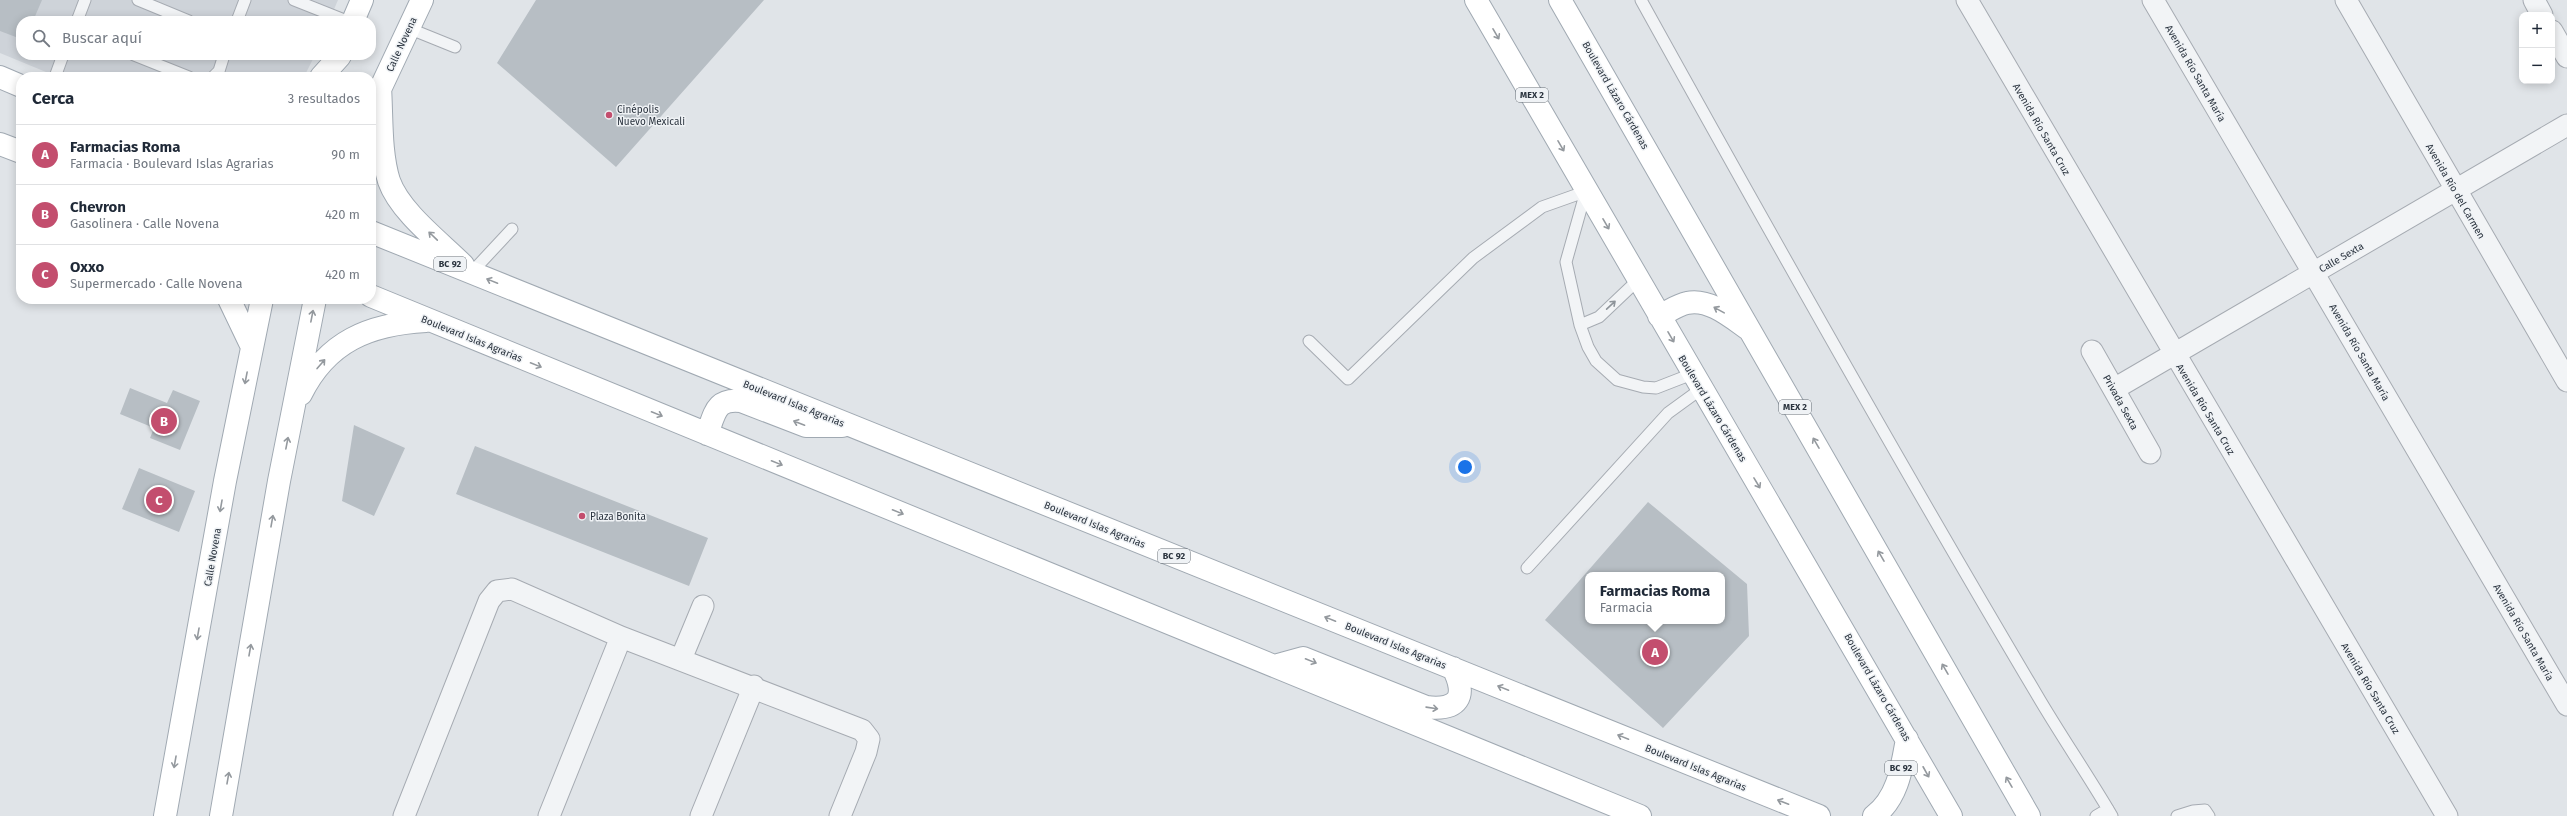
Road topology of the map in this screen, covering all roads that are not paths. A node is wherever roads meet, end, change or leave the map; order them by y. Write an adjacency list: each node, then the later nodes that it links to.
1 (85, 0): 15 (lane)
2 (138, 0): 16 (lane)
3 (245, 0): 17 (lane)
4 (294, 0): 18 (lane)
5 (362, 0): 19 (main road)
6 (422, 0): 20 (main road, Calle Novena)
7 (1476, 0): 42 (main road, Boulevard Lázaro Cárdenas / MEX 2, one-way to 42)
8 (1560, 0): 55 (main road, Boulevard Lázaro Cárdenas / MEX 2)
9 (1641, 0): 76 (lane)
10 (1968, 0): 59 (street, Avenida Río Santa Cruz)
11 (2153, 0): 46 (street, Avenida Río Santa María)
12 (2346, 0): 41 (street, Avenida Río del Carmen)
13 (2534, 0): 14 (street)
14 (2540, 12)
15 (79, 16)
16 (177, 16)
17 (239, 16)
18 (334, 16)
19 (355, 16)
20 (408, 28): 22 (lane); 36 (main road, Calle Novena)
21 (2555, 36): 23 (street)
22 (455, 46)
23 (2567, 57)
24 (61, 60): 29 (lane)
25 (146, 60): 30 (lane)
26 (222, 60): 31 (lane)
27 (336, 60): 32 (main road)
28 (338, 60): 33 (main road)
29 (57, 72)
30 (176, 72)
31 (218, 72)
32 (326, 72)
33 (334, 72)
34 (0, 77): 35 (main road)
35 (16, 84)
36 (380, 87): 37 (main road, Calle Novena); 45 (main road, one-way to 36)
37 (376, 97)
38 (2567, 125): 41 (street, Calle Sexta)
39 (0, 144): 40 (main road)
40 (16, 150)
41 (2455, 190): 46 (street, Calle Sexta); 60 (street, Avenida Río del Carmen)
42 (1587, 191): 47 (main road, Boulevard Lázaro Cárdenas / MEX 2, one-way to 47); 54 (lane); 56 (lane)
43 (512, 229): 45 (lane)
44 (376, 234): 45 (main road, Boulevard Islas Agrarias / BC 92)
45 (471, 273): 64 (main road, Boulevard Islas Agrarias / BC 92, one-way to 45)
46 (2313, 273): 59 (street, Calle Sexta); 74 (street, Avenida Río Santa María)
47 (1638, 280): 52 (main road, Boulevard Lázaro Cárdenas / MEX 2); 54 (lane, one-way to 47)
48 (376, 298): 53 (main road, Boulevard Islas Agrarias)
49 (231, 304): 57 (main road)
50 (261, 304): 57 (main road, Calle Novena)
51 (314, 304): 63 (main road, one-way to 51)
52 (1659, 316): 55 (main road, one-way to 52); 61 (main road, Boulevard Lázaro Cárdenas / MEX 2, one-way to 61)
53 (431, 321): 63 (main road, one-way to 53); 65 (main road, Boulevard Islas Agrarias, one-way to 65)
54 (1580, 325): 61 (lane)
55 (1752, 332): 87 (main road, Boulevard Lázaro Cárdenas / MEX 2, one-way to 55)
56 (1309, 340)
57 (252, 347): 77 (main road, Calle Novena, one-way to 77)
58 (2092, 351): 62 (street, Privada Sexta)
59 (2174, 354): 62 (street, Calle Sexta); 91 (street, Avenida Río Santa Cruz)
60 (2567, 381)
61 (1697, 382): 67 (lane); 75 (main road, Boulevard Lázaro Cárdenas / MEX 2, one-way to 75)
62 (2114, 389): 66 (street, Privada Sexta)
63 (293, 410): 78 (main road, one-way to 63)
64 (851, 426): 65 (main road, one-way to 65); 72 (main road, Boulevard Islas Agrarias / BC 92, one-way to 64)
65 (707, 434): 71 (main road, Boulevard Islas Agrarias, one-way to 71)
66 (2150, 453)
67 (1527, 568)
68 (703, 606): 70 (street)
69 (621, 637): 70 (street); 79 (street); 80 (street)
70 (681, 659): 73 (street)
71 (1274, 666): 72 (main road, one-way to 72); 83 (main road, Boulevard Islas Agrarias)
72 (1453, 668): 84 (main road, Boulevard Islas Agrarias / BC 92, one-way to 72)
73 (754, 686): 81 (street); 82 (street)
74 (2567, 705)
75 (1908, 739): 85 (main road, BC 92); 86 (main road, Boulevard Lázaro Cárdenas / MEX 2, one-way to 86)
76 (2110, 813): 88 (lane)
77 (165, 816)
78 (221, 816)
79 (404, 816)
80 (549, 816)
81 (701, 816)
82 (840, 816)
83 (1640, 816)
84 (1819, 816)
85 (1874, 816)
86 (1951, 816)
87 (2029, 816)
88 (2096, 816)
89 (2177, 816): 90 (lane)
90 (2209, 816)
91 (2447, 816)

